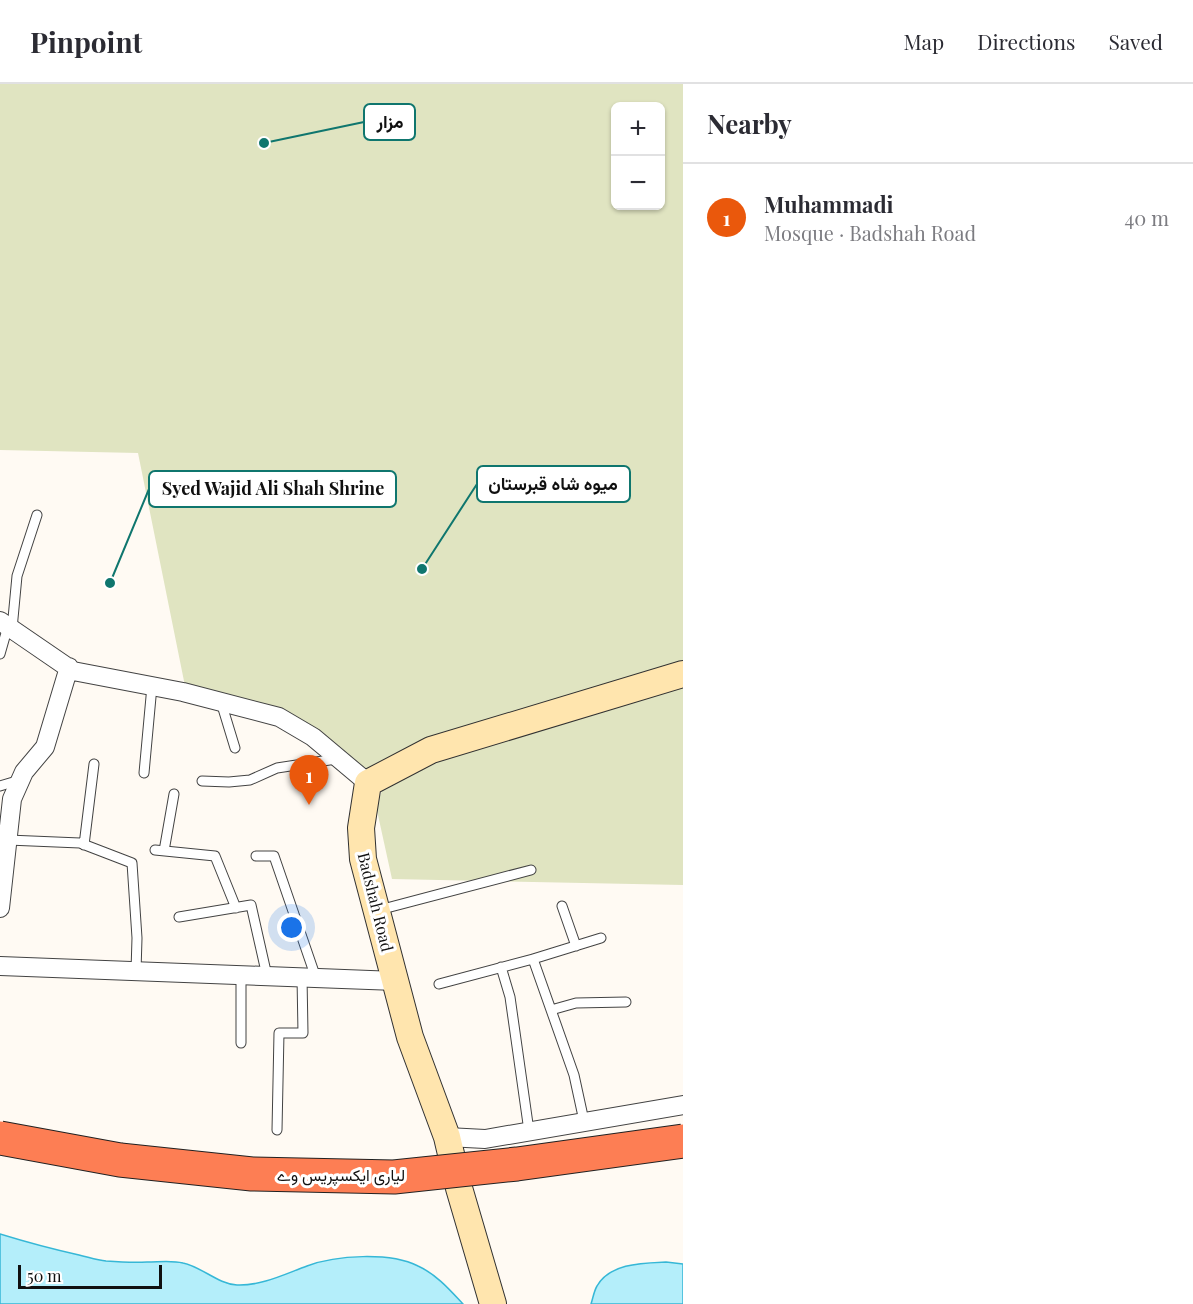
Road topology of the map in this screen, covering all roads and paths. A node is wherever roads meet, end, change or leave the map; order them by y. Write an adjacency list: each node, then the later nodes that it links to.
1 (37, 515): 2 (lane)
2 (7, 625): 3 (lane); 4 (street)
3 (0, 654)
4 (69, 667): 6 (street); 12 (street)
5 (683, 674): 14 (main road)
6 (152, 686): 7 (street); 11 (lane)
7 (221, 702): 8 (lane); 9 (street)
8 (235, 748)
9 (339, 759): 13 (lane); 14 (street)
10 (94, 764): 18 (lane)
11 (144, 773)
12 (20, 780): 15 (lane); 17 (street)
13 (202, 781)
14 (368, 783): 24 (main road, Badshah Road)
15 (0, 786)
16 (174, 794): 23 (lane)
17 (8, 840): 18 (lane); 22 (street)
18 (84, 845): 31 (lane)
19 (256, 856): 34 (lane)
20 (531, 870): 24 (lane)
21 (562, 906): 27 (lane)
22 (0, 908)
23 (236, 908): 25 (lane); 33 (lane)
24 (377, 910): 35 (main road, Badshah Road)
25 (179, 917)
26 (602, 938): 27 (lane)
27 (576, 946): 28 (lane)
28 (533, 959): 30 (lane); 38 (lane)
29 (0, 966): 31 (street)
30 (501, 967): 36 (lane); 43 (lane)
31 (136, 971): 32 (street)
32 (241, 975): 33 (street); 39 (lane)
33 (267, 976): 34 (street)
34 (309, 977): 35 (street); 42 (lane)
35 (396, 981): 44 (main road, Badshah Road)
36 (439, 984)
37 (627, 1002): 38 (lane)
38 (551, 1010): 41 (lane)
39 (240, 1043)
40 (683, 1105): 41 (street)
41 (584, 1121): 43 (street)
42 (278, 1130)
43 (529, 1131): 44 (street)
44 (447, 1137): 47 (main road, Badshah Road)
45 (0, 1138): 46 (highway, لیاری ایکسپریس وے, bridge)
46 (683, 1141)
47 (493, 1304)

